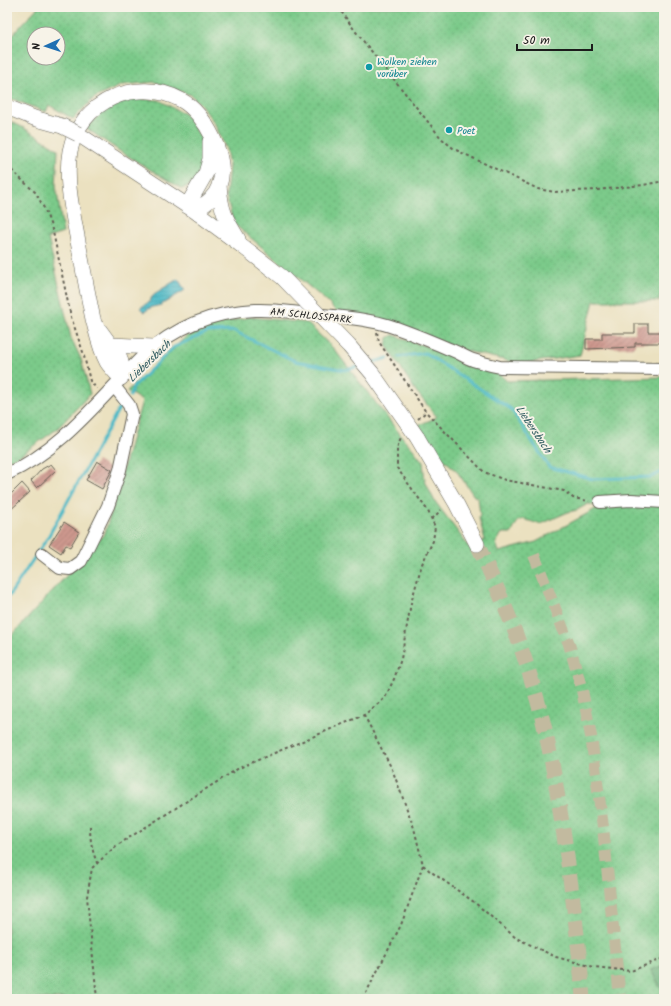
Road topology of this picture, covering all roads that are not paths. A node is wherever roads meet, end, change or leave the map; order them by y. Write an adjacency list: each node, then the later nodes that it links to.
1 (7, 107): 4 (main road, bridge)
2 (210, 133): 3 (main road); 4 (main road); 6 (main road)
3 (219, 185): 4 (main road); 5 (main road)
4 (191, 209): 5 (main road)
5 (241, 246): 14 (main road, bridge)
6 (94, 320): 7 (main road); 10 (main road)
7 (112, 345): 8 (main road); 10 (main road)
8 (154, 347): 9 (street, AM SCHLOSSPARK); 10 (street, AM SCHLOSSPARK)
9 (664, 370)
10 (119, 380): 11 (street, AM SCHLOSSPARK); 15 (street)
11 (7, 474)
12 (600, 502): 13 (street)
13 (664, 502)
14 (477, 544)
15 (42, 554)

